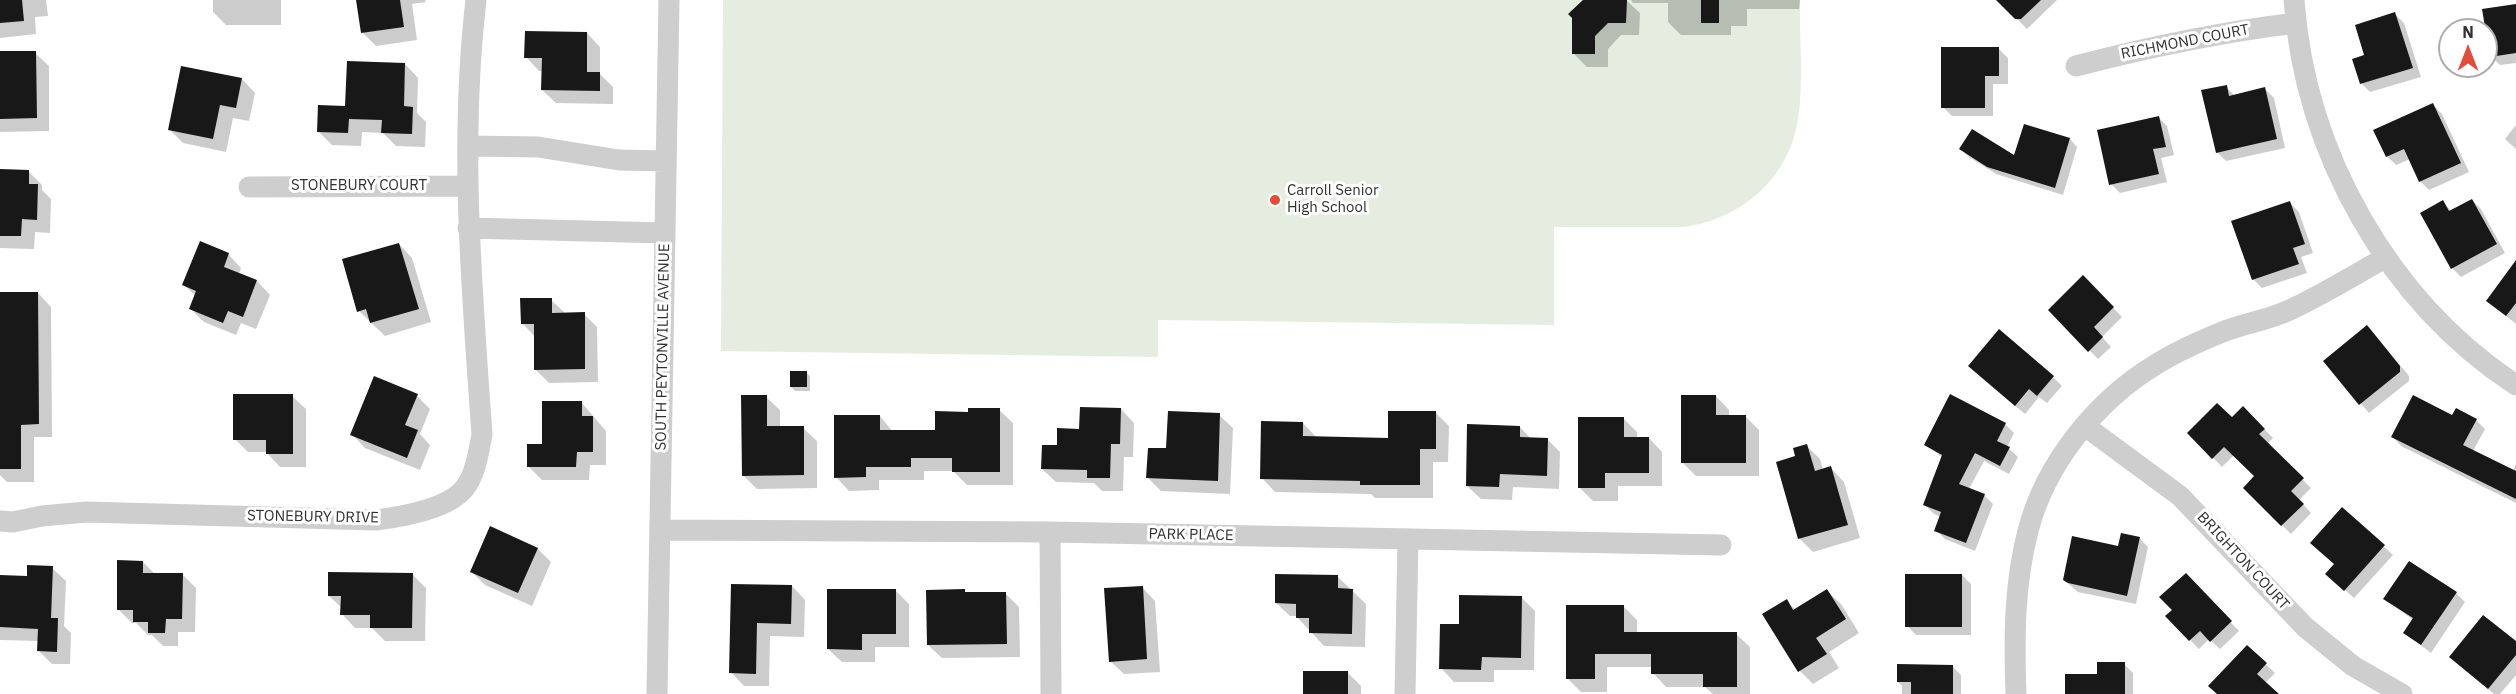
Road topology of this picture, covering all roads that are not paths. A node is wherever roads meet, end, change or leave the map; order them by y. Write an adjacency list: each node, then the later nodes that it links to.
1 (476, 0): 6 (street, STONEBURY DRIVE)
2 (669, 0): 7 (street, SOUTH PEYTONVILLE AVENUE)
3 (2294, 0): 4 (street)
4 (2296, 22): 5 (street, RICHMOND COURT); 12 (street)
5 (2076, 66)
6 (468, 146): 7 (street); 8 (street, STONEBURY DRIVE)
7 (666, 161): 11 (street, SOUTH PEYTONVILLE AVENUE)
8 (468, 186): 9 (street, STONEBURY COURT); 10 (street, STONEBURY DRIVE)
9 (249, 187)
10 (468, 228): 11 (street); 15 (street, STONEBURY DRIVE)
11 (665, 233): 16 (street, SOUTH PEYTONVILLE AVENUE)
12 (2385, 258): 13 (street); 14 (street)
13 (2516, 385)
14 (2085, 426): 23 (street); 24 (street, BRIGHTON COURT)
15 (0, 521)
16 (660, 530): 17 (street, PARK PLACE); 20 (street, SOUTH PEYTONVILLE AVENUE)
17 (1050, 532): 18 (street, PARK PLACE); 21 (street)
18 (1408, 539): 19 (street, PARK PLACE); 22 (street)
19 (1721, 545)
20 (657, 694)
21 (1051, 694)
22 (1405, 694)
23 (2016, 694)
24 (2402, 694)

